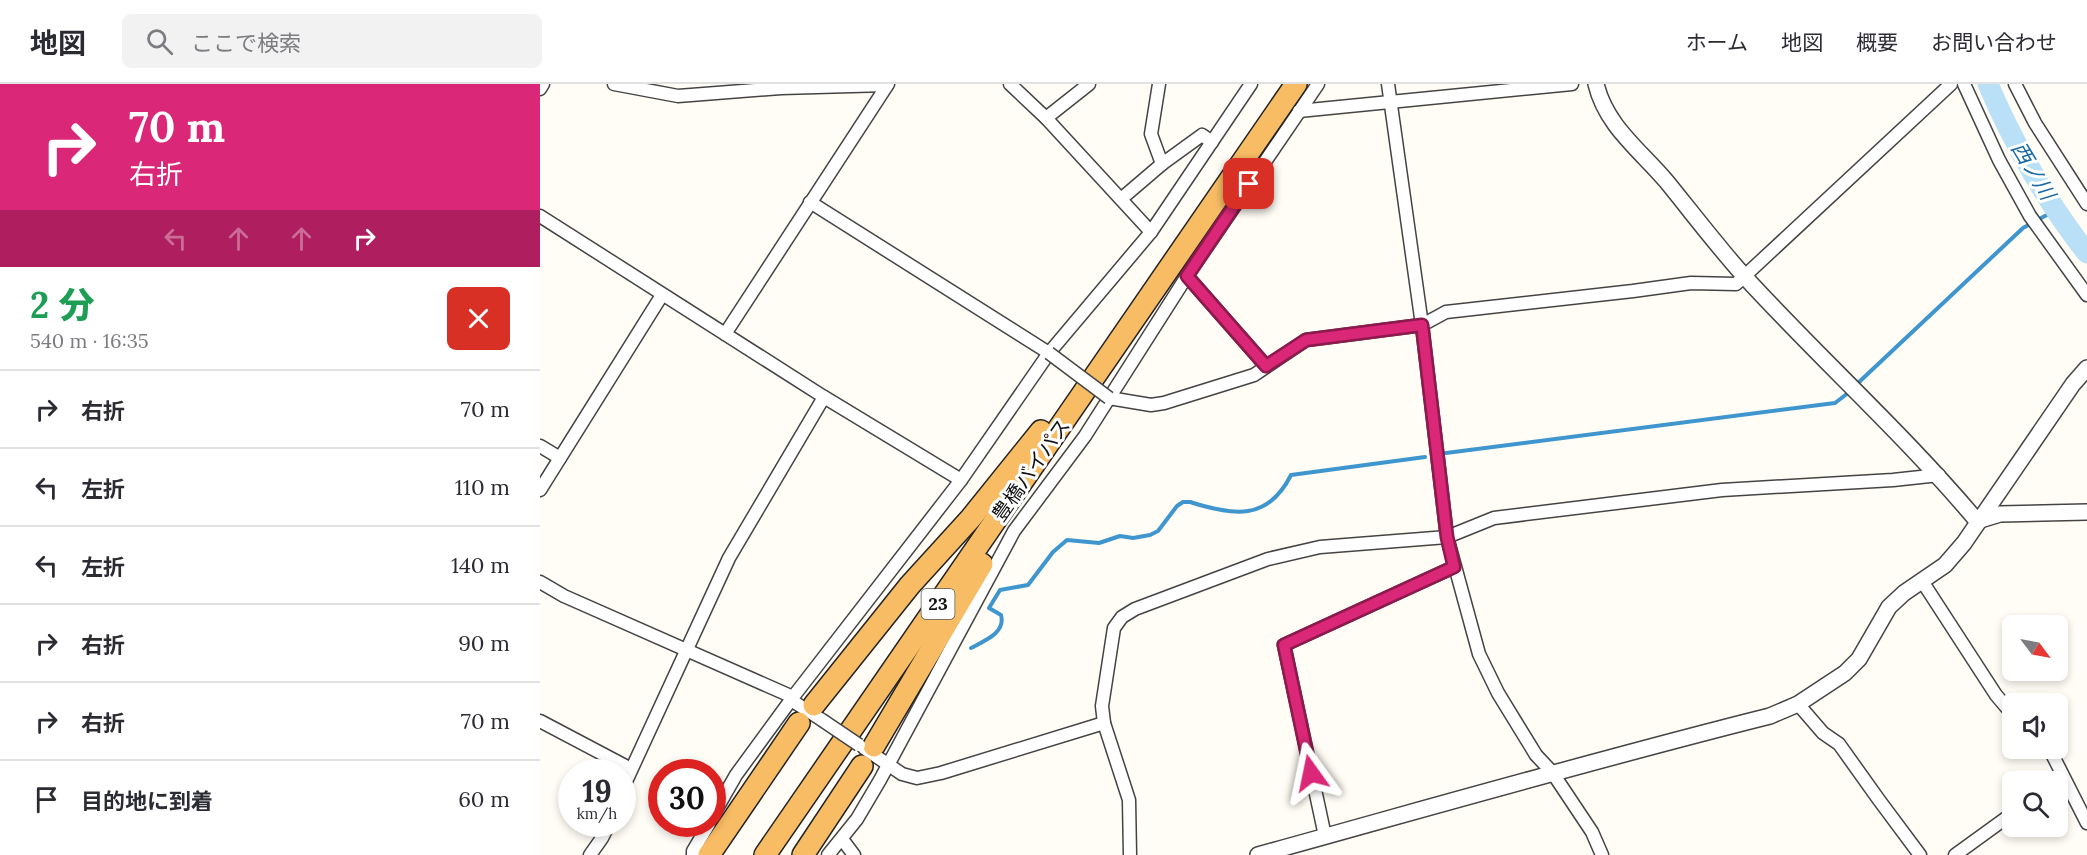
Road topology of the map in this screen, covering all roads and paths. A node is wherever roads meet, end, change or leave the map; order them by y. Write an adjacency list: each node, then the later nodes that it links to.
1 (543, 84): 17 (street)
2 (614, 84): 18 (street)
3 (1010, 84): 21 (street)
4 (1089, 84): 21 (street)
5 (1159, 84): 23 (street)
6 (1251, 84): 22 (street)
7 (1296, 84): 36 (highway, 豊橋バイパス / 23)
8 (1318, 84): 20 (street)
9 (1388, 84): 19 (street)
10 (1572, 84): 19 (street)
11 (1596, 84): 30 (street)
12 (1951, 84): 30 (street)
13 (1964, 84): 32 (street)
14 (2015, 84): 26 (street)
15 (887, 85): 16 (street); 25 (street)
16 (781, 86): 18 (street)
17 (540, 88)
18 (678, 90)
19 (1391, 102): 20 (street); 33 (street)
20 (1299, 111): 29 (street)
21 (1046, 118): 24 (street)
22 (1212, 142): 23 (street); 28 (street)
23 (1162, 164): 24 (street)
24 (1121, 199): 28 (street)
25 (810, 201): 34 (street); 35 (street)
26 (2087, 204)
27 (540, 216): 31 (street)
28 (1151, 232): 35 (street)
29 (1187, 276): 37 (street); 40 (street)
30 (1745, 277): 33 (street); 44 (street)
31 (662, 295): 34 (street); 43 (street)
32 (2087, 295)
33 (1422, 325): 37 (street); 49 (street)
34 (725, 334): 39 (street)
35 (1049, 353): 40 (street, bridge); 45 (street)
36 (1111, 353): 41 (highway, 豊橋バイパス / 23); 57 (highway, 23)
37 (1266, 366): 40 (street)
38 (2087, 368): 48 (street)
39 (824, 397): 45 (street); 53 (street)
40 (1109, 398): 64 (street)
41 (1060, 428): 61 (highway, 23); 78 (highway, 豊橋バイパス / 23)
42 (540, 446): 43 (street)
43 (560, 458): 46 (street)
44 (1939, 475): 48 (street); 49 (street)
45 (961, 480): 54 (street)
46 (540, 490)
47 (2087, 512): 48 (street)
48 (1977, 521): 51 (street)
49 (1447, 537): 50 (street); 60 (street)
50 (1454, 567): 66 (street); 73 (street)
51 (1922, 581): 55 (street); 56 (street)
52 (540, 582): 53 (street)
53 (685, 650): 54 (street); 63 (street)
54 (792, 698): 57 (street); 68 (street)
55 (2002, 702)
56 (1798, 704): 66 (street); 85 (street)
57 (818, 712): 61 (street, bridge)
58 (540, 721): 62 (street)
59 (800, 723): 77 (highway)
60 (1104, 723): 64 (street); 82 (street)
61 (866, 745): 64 (street)
62 (612, 759)
63 (636, 759)
64 (889, 764): 74 (street)
65 (862, 766): 79 (highway)
66 (1552, 772): 73 (street); 84 (street)
67 (2068, 791): 70 (street)
68 (726, 792)
69 (2002, 821): 86 (street)
70 (2087, 822)
71 (602, 837): 75 (street)
72 (701, 837): 76 (street)
73 (1325, 837): 83 (street)
74 (842, 838): 80 (street); 81 (street)
75 (590, 855)
76 (693, 855)
77 (709, 855)
78 (765, 855)
79 (803, 855)
80 (828, 855)
81 (854, 855)
82 (1130, 855)
83 (1258, 855)
84 (1602, 855)
85 (1920, 855)
86 (1955, 855)

